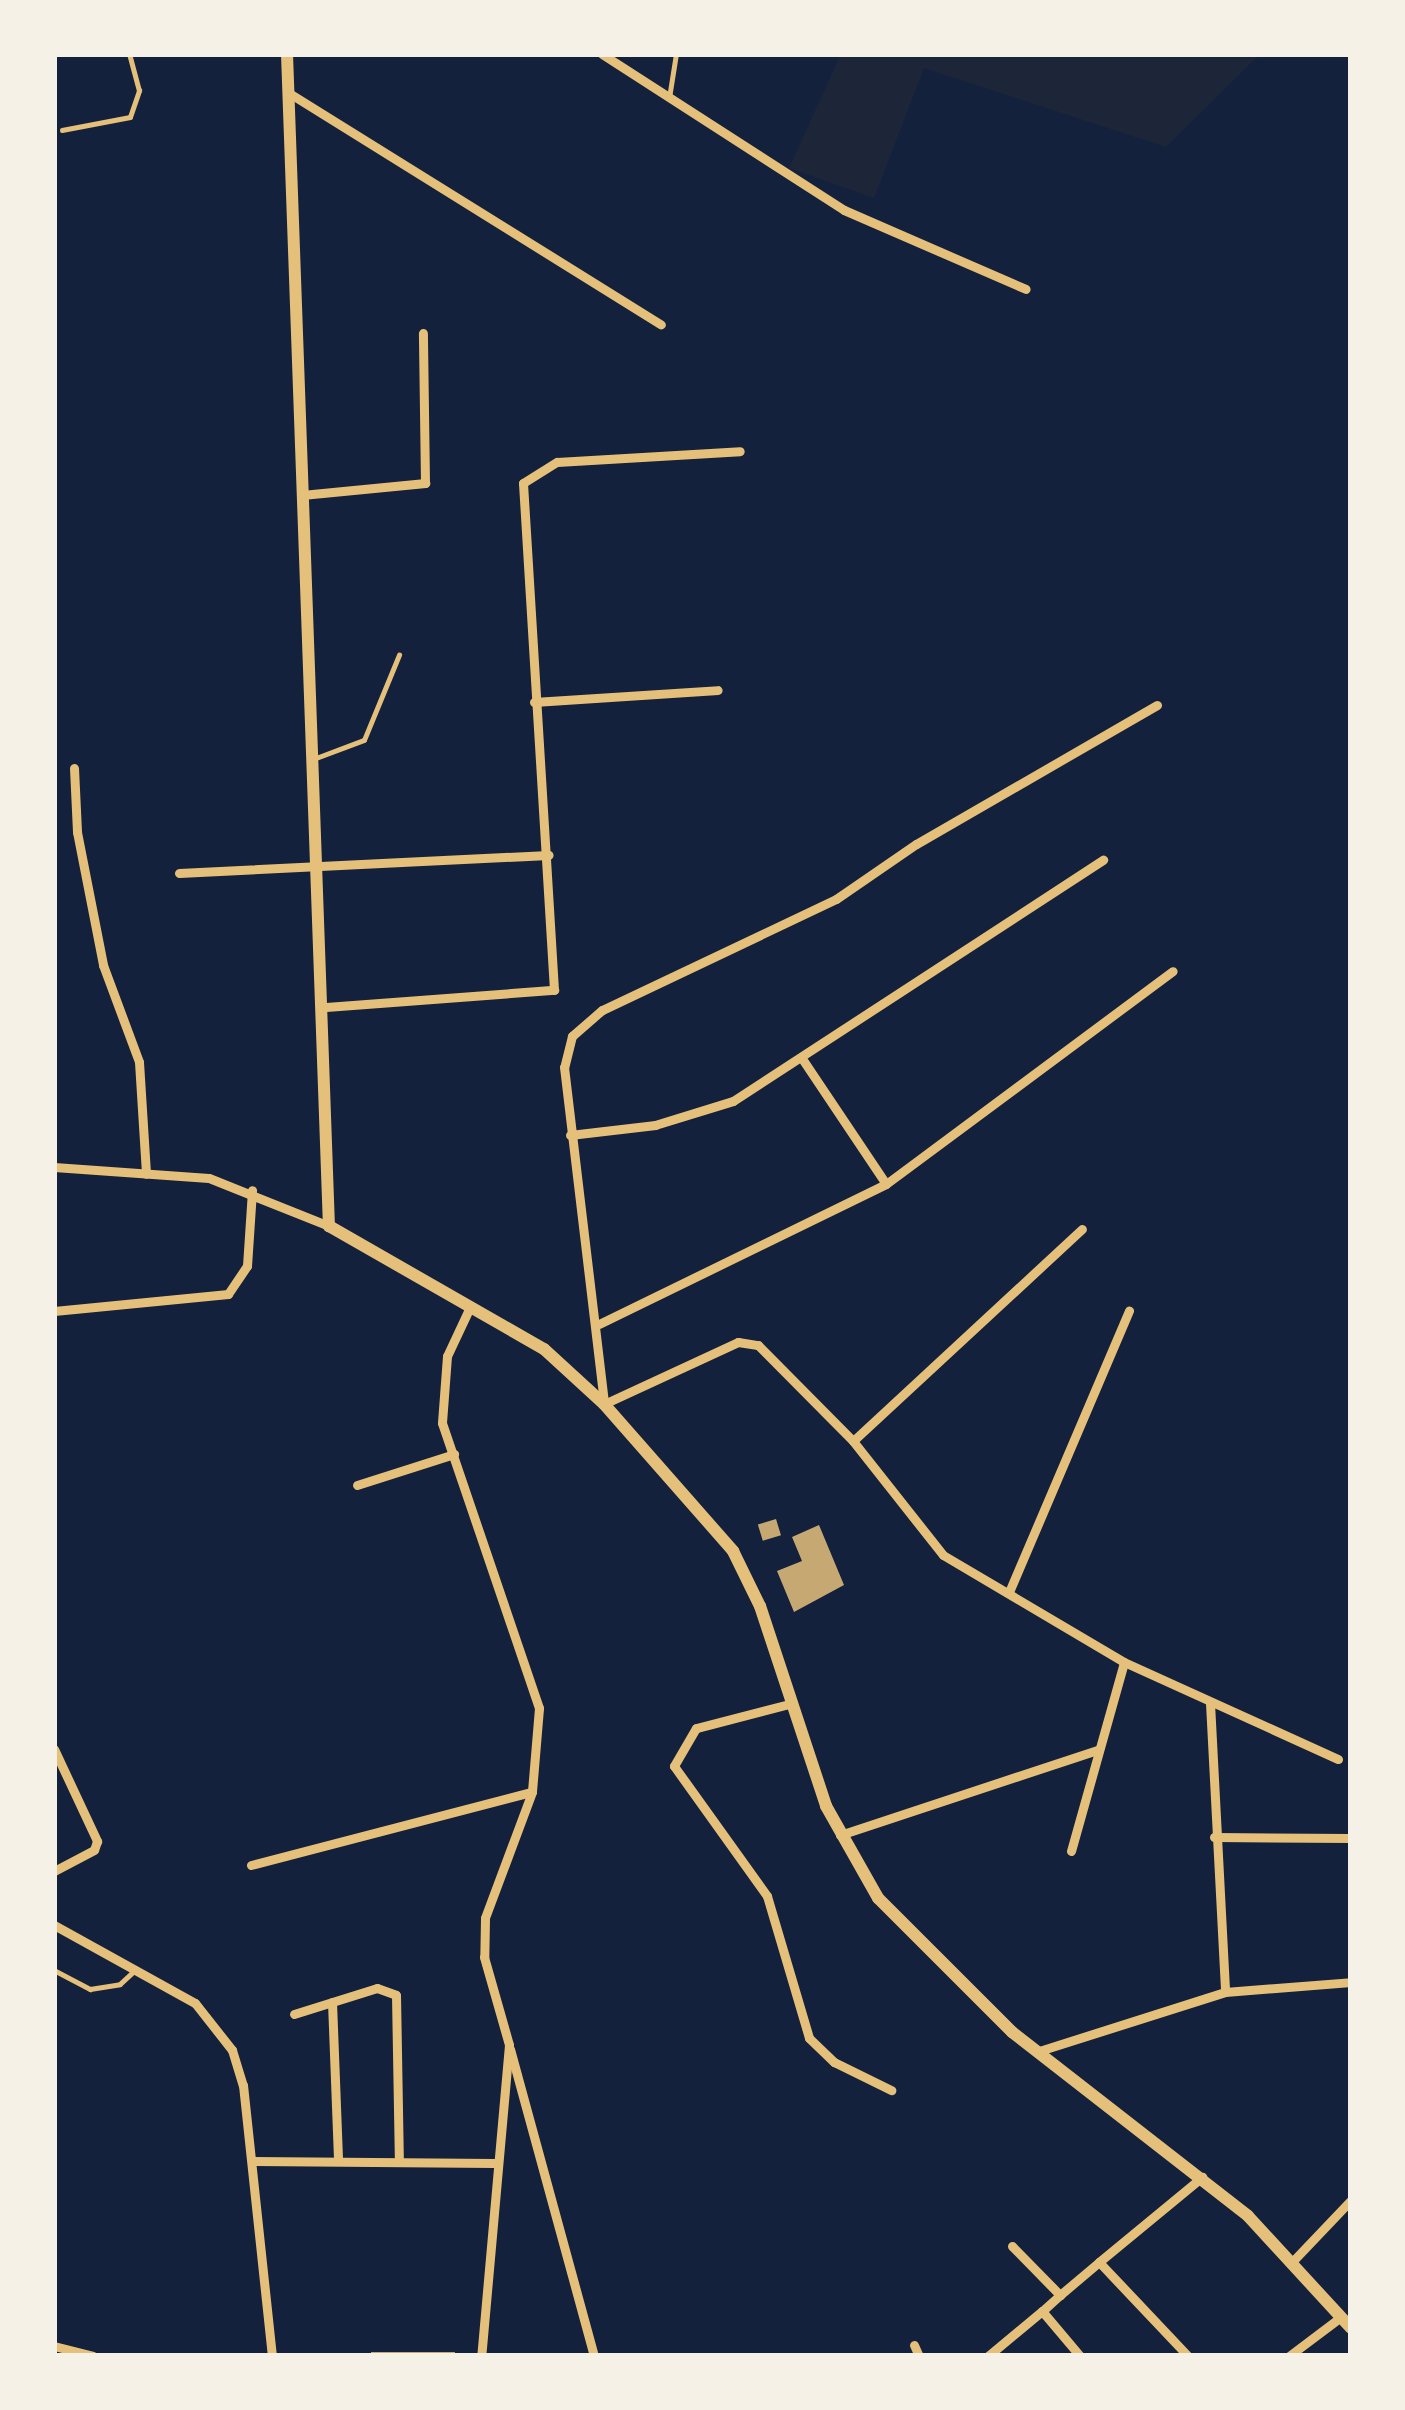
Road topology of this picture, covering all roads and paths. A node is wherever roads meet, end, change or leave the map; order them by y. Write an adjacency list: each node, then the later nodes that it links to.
1 (129, 54): 7 (lane)
2 (287, 54): 5 (street)
3 (602, 54): 6 (street)
4 (676, 54): 6 (lane)
5 (288, 93): 9 (street); 12 (street)
6 (669, 98): 8 (street)
7 (62, 130)
8 (1026, 289)
9 (661, 325)
10 (423, 334): 12 (street)
11 (740, 451): 15 (street)
12 (297, 495): 17 (street)
13 (400, 655): 17 (lane)
14 (718, 690): 15 (street)
15 (534, 702): 19 (street)
16 (1157, 705): 26 (street)
17 (310, 759): 21 (street)
18 (74, 768): 28 (street)
19 (549, 855): 21 (street); 24 (street)
20 (1102, 860): 25 (street)
21 (318, 868): 22 (street); 24 (street)
22 (178, 873)
23 (1173, 971): 29 (street)
24 (326, 1007): 31 (street)
25 (803, 1060): 26 (street); 29 (street)
26 (570, 1135): 36 (street)
27 (54, 1167): 28 (street)
28 (146, 1174): 30 (street)
29 (886, 1184): 36 (street)
30 (252, 1190): 31 (street); 34 (street)
31 (329, 1226): 33 (street)
32 (1082, 1229): 38 (street)
33 (470, 1307): 37 (street); 39 (street)
34 (54, 1311)
35 (1129, 1311): 41 (street)
36 (599, 1324): 37 (street)
37 (604, 1404): 38 (street); 43 (street)
38 (853, 1441): 41 (street)
39 (454, 1454): 40 (street); 48 (street)
40 (357, 1485)
41 (1009, 1592): 42 (street)
42 (1124, 1662): 44 (street); 46 (street)
43 (793, 1703): 49 (street); 64 (street)
44 (1210, 1703): 47 (street); 50 (street)
45 (54, 1749): 54 (street)
46 (1097, 1750): 49 (street); 52 (street)
47 (1337, 1759)
48 (532, 1792): 53 (street); 62 (street)
49 (839, 1835): 63 (street)
50 (1214, 1837): 51 (street); 59 (street)
51 (1351, 1838)
52 (1071, 1851)
53 (251, 1865)
54 (54, 1871)
55 (54, 1924): 57 (street)
56 (54, 1970): 57 (lane)
57 (133, 1972): 65 (street)
58 (1351, 1982): 59 (street)
59 (1225, 1992): 63 (street)
60 (332, 2002): 61 (street); 66 (street); 67 (street)
61 (294, 2014)
62 (509, 2045): 68 (street); 81 (street)
63 (1036, 2052): 69 (street)
64 (891, 2090)
65 (252, 2161): 66 (street); 79 (street)
66 (338, 2161): 67 (street)
67 (399, 2162): 68 (street)
68 (494, 2163): 80 (street)
69 (1202, 2177): 72 (street); 73 (street)
70 (1351, 2200): 73 (street)
71 (1012, 2246): 74 (street)
72 (1100, 2262): 74 (street); 84 (street)
73 (1291, 2264): 76 (street)
74 (1060, 2295): 75 (street)
75 (1042, 2311): 82 (street); 83 (street)
76 (1346, 2322): 85 (street)
77 (54, 2346): 78 (street)
78 (93, 2356)
79 (272, 2356)
80 (481, 2356)
81 (594, 2356)
82 (988, 2356)
83 (1080, 2356)
84 (1188, 2356)
85 (1289, 2356)

